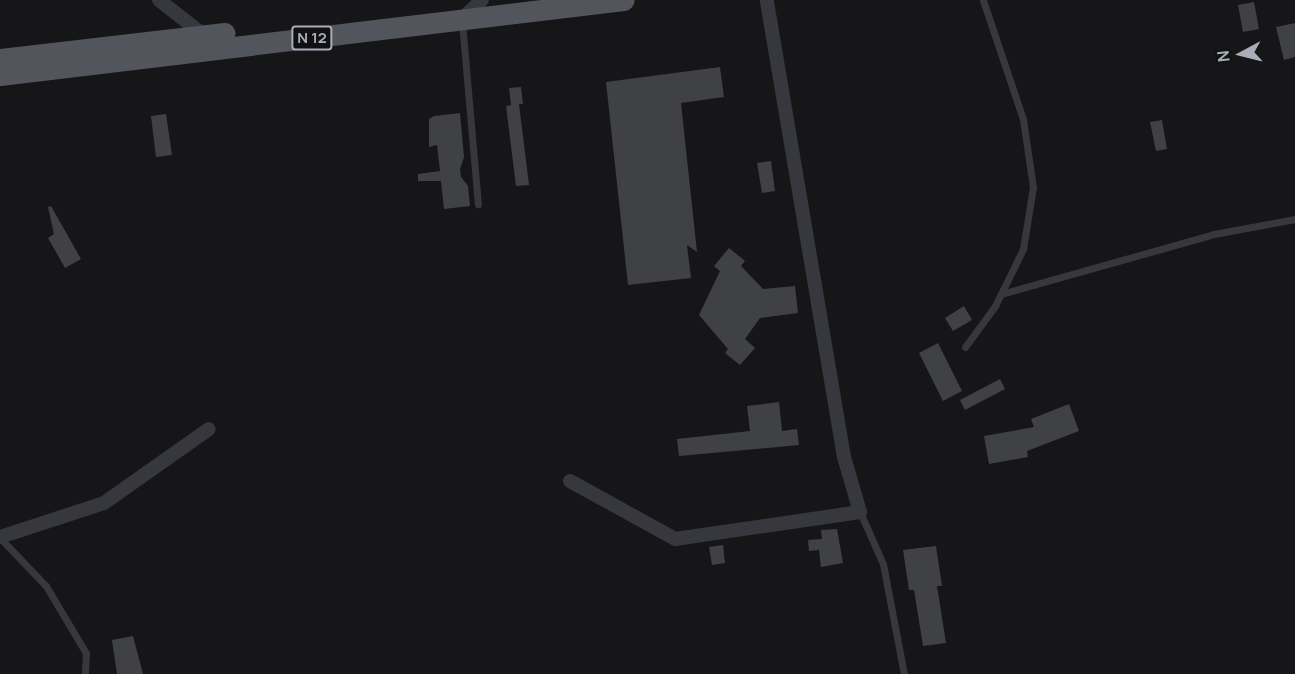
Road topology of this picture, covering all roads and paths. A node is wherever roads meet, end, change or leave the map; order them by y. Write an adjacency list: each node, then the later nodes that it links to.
1 (159, 0): 7 (street)
2 (517, 0): 6 (main road, N 12)
3 (624, 0): 6 (main road, N 12)
4 (767, 0): 16 (street)
5 (983, 0): 12 (lane)
6 (473, 8): 7 (main road, N 12); 10 (lane)
7 (211, 42): 8 (main road, N 12); 9 (main road, N 12)
8 (0, 59)
9 (0, 75)
10 (478, 204)
11 (1295, 219): 12 (lane)
12 (1001, 294): 13 (lane)
13 (964, 346)
14 (209, 429): 17 (street)
15 (570, 481): 16 (street)
16 (860, 512): 19 (lane)
17 (0, 537): 18 (lane)
18 (85, 674)
19 (904, 674)

